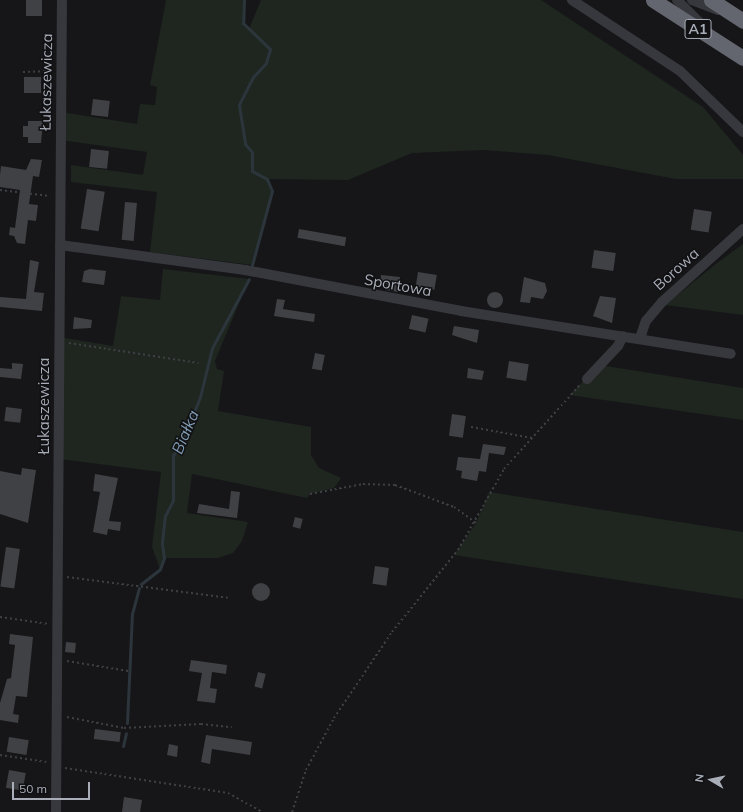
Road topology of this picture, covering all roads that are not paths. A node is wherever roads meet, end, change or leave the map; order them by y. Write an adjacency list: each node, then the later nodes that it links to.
1 (62, 0): 12 (street, Łukaszewicza)
2 (572, 0): 10 (street)
3 (653, 0): 8 (highway, A1)
4 (677, 0): 8 (street)
5 (692, 0): 7 (street)
6 (711, 0): 7 (highway, A1)
7 (740, 19)
8 (719, 43): 9 (highway, A1)
9 (743, 58)
10 (743, 132)
11 (743, 229): 14 (street, Borowa)
12 (60, 245): 13 (street, Sportowa); 17 (street, Łukaszewicza)
13 (622, 336): 14 (street, Sportowa); 16 (street)
14 (640, 338): 15 (street, Sportowa)
15 (731, 354)
16 (587, 379)
17 (56, 812)

